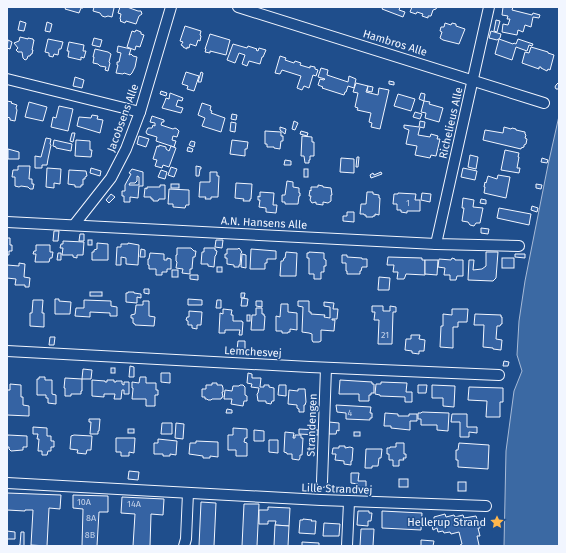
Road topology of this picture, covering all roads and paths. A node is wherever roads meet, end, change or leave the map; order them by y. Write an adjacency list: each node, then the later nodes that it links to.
1 (171, 7): 7 (street, Jacobsens Alle)
2 (238, 7): 5 (street, Hambros Alle)
3 (489, 7): 5 (street, Richelieus Alle)
4 (7, 79): 7 (street)
5 (472, 80): 6 (street, Hambros Alle); 10 (street, Richelieus Alle)
6 (544, 103)
7 (140, 112): 9 (street, Jacobsens Alle)
8 (7, 222): 9 (street, A.N. Hansens Alle)
9 (74, 225): 10 (street, A.N. Hansens Alle)
10 (436, 244): 11 (street, A.N. Hansens Alle)
11 (519, 246)
12 (7, 351): 13 (street, Lemchesvej)
13 (326, 368): 14 (street, Lemchesvej); 15 (street, Strandengen)
14 (499, 375)
15 (322, 482)
16 (7, 483): 17 (street, Lille Strandvej)
17 (188, 493): 18 (street, Lille Strandvej); 20 (street)
18 (349, 502): 19 (street, Lille Strandvej); 21 (street)
19 (486, 506)
20 (184, 546)
21 (347, 546)

